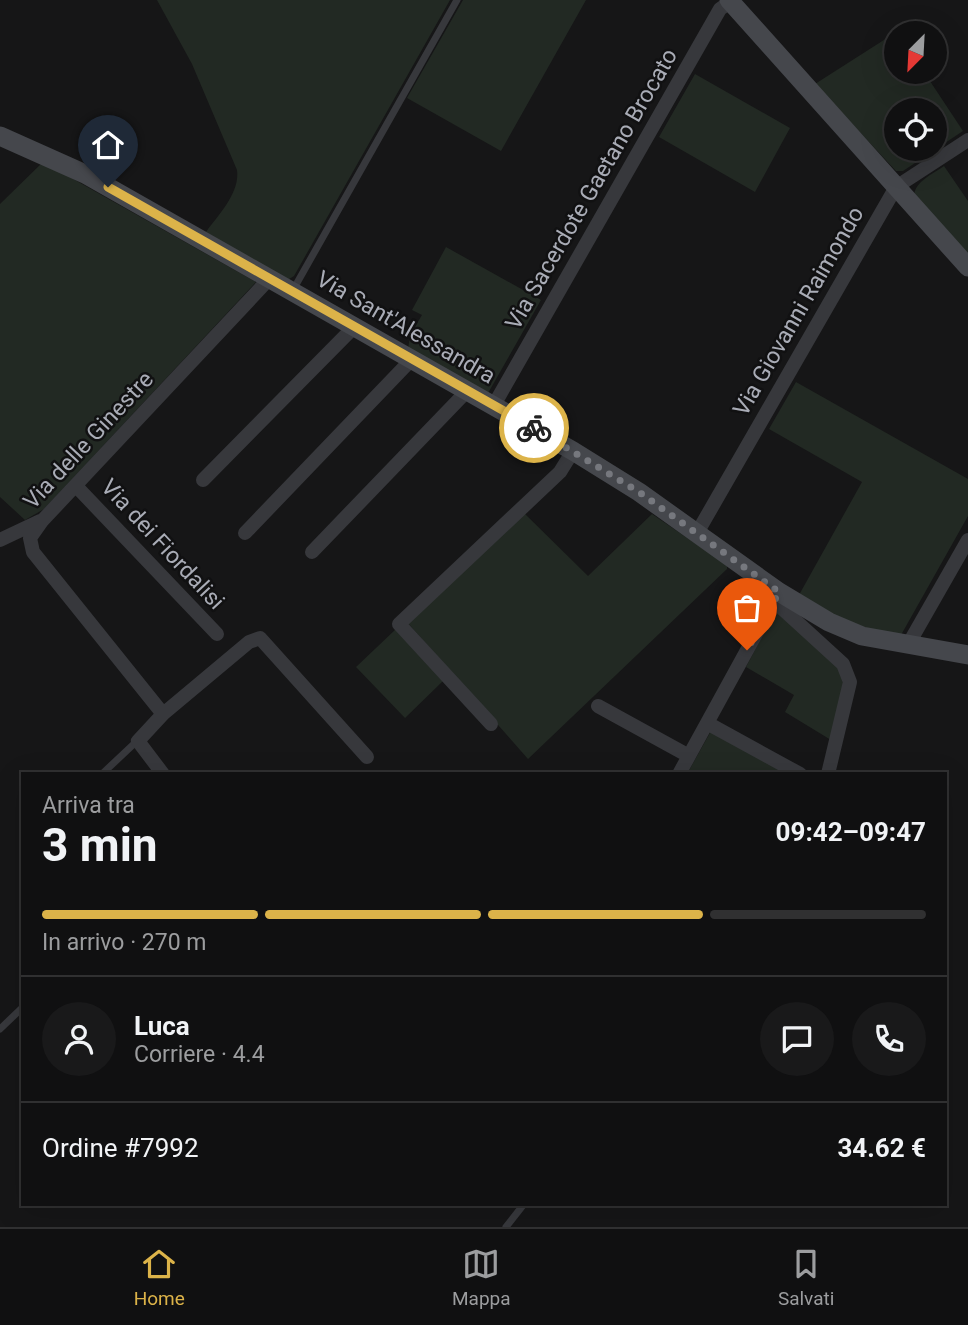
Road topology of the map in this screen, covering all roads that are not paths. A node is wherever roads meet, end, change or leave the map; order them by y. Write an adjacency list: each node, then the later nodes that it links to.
1 (457, 0): 8 (lane)
2 (731, 0): 5 (street); 12 (street, Via Sacerdote Gaetano Brocato)
3 (0, 136): 7 (street, Via Sant'Alessandra)
4 (968, 140): 5 (street, Via Giovanni Raimondo)
5 (896, 187): 6 (street); 17 (street, Via Giovanni Raimondo)
6 (968, 267)
7 (270, 278): 8 (street, Via Sant'Alessandra); 15 (street, Via delle Ginestre)
8 (292, 291): 9 (street, Via Sant'Alessandra)
9 (355, 326): 10 (street, Via Sant'Alessandra); 14 (street)
10 (412, 359): 11 (street, Via Sant'Alessandra); 18 (street)
11 (468, 390): 12 (street, Via Sant'Alessandra); 21 (street)
12 (494, 405): 13 (street, Via Sant'Alessandra)
13 (573, 451): 17 (street, Via Sant'Alessandra); 29 (street)
14 (203, 480)
15 (76, 486): 16 (street, Via delle Ginestre); 23 (street, Via dei Fiordalisi)
16 (42, 520): 19 (street); 27 (street, Via delle Ginestre)
17 (697, 533): 22 (street, Via Sant'Alessandra)
18 (245, 534)
19 (0, 540)
20 (968, 540): 24 (street)
21 (312, 552)
22 (777, 596): 24 (street, Via Sant'Alessandra); 28 (street); 37 (street)
23 (217, 634)
24 (908, 645): 25 (street, Via Sant'Alessandra)
25 (968, 655)
26 (598, 706): 31 (street)
27 (163, 714): 30 (street); 32 (street)
28 (707, 723): 31 (street); 36 (street)
29 (491, 724)
30 (138, 741): 33 (lane); 34 (street)
31 (689, 756): 35 (street)
32 (367, 757)
33 (108, 772)
34 (161, 772)
35 (680, 772)
36 (796, 772)
37 (828, 772)
38 (21, 1009): 39 (lane)
39 (0, 1029)
40 (522, 1206): 41 (lane)
41 (506, 1227)

